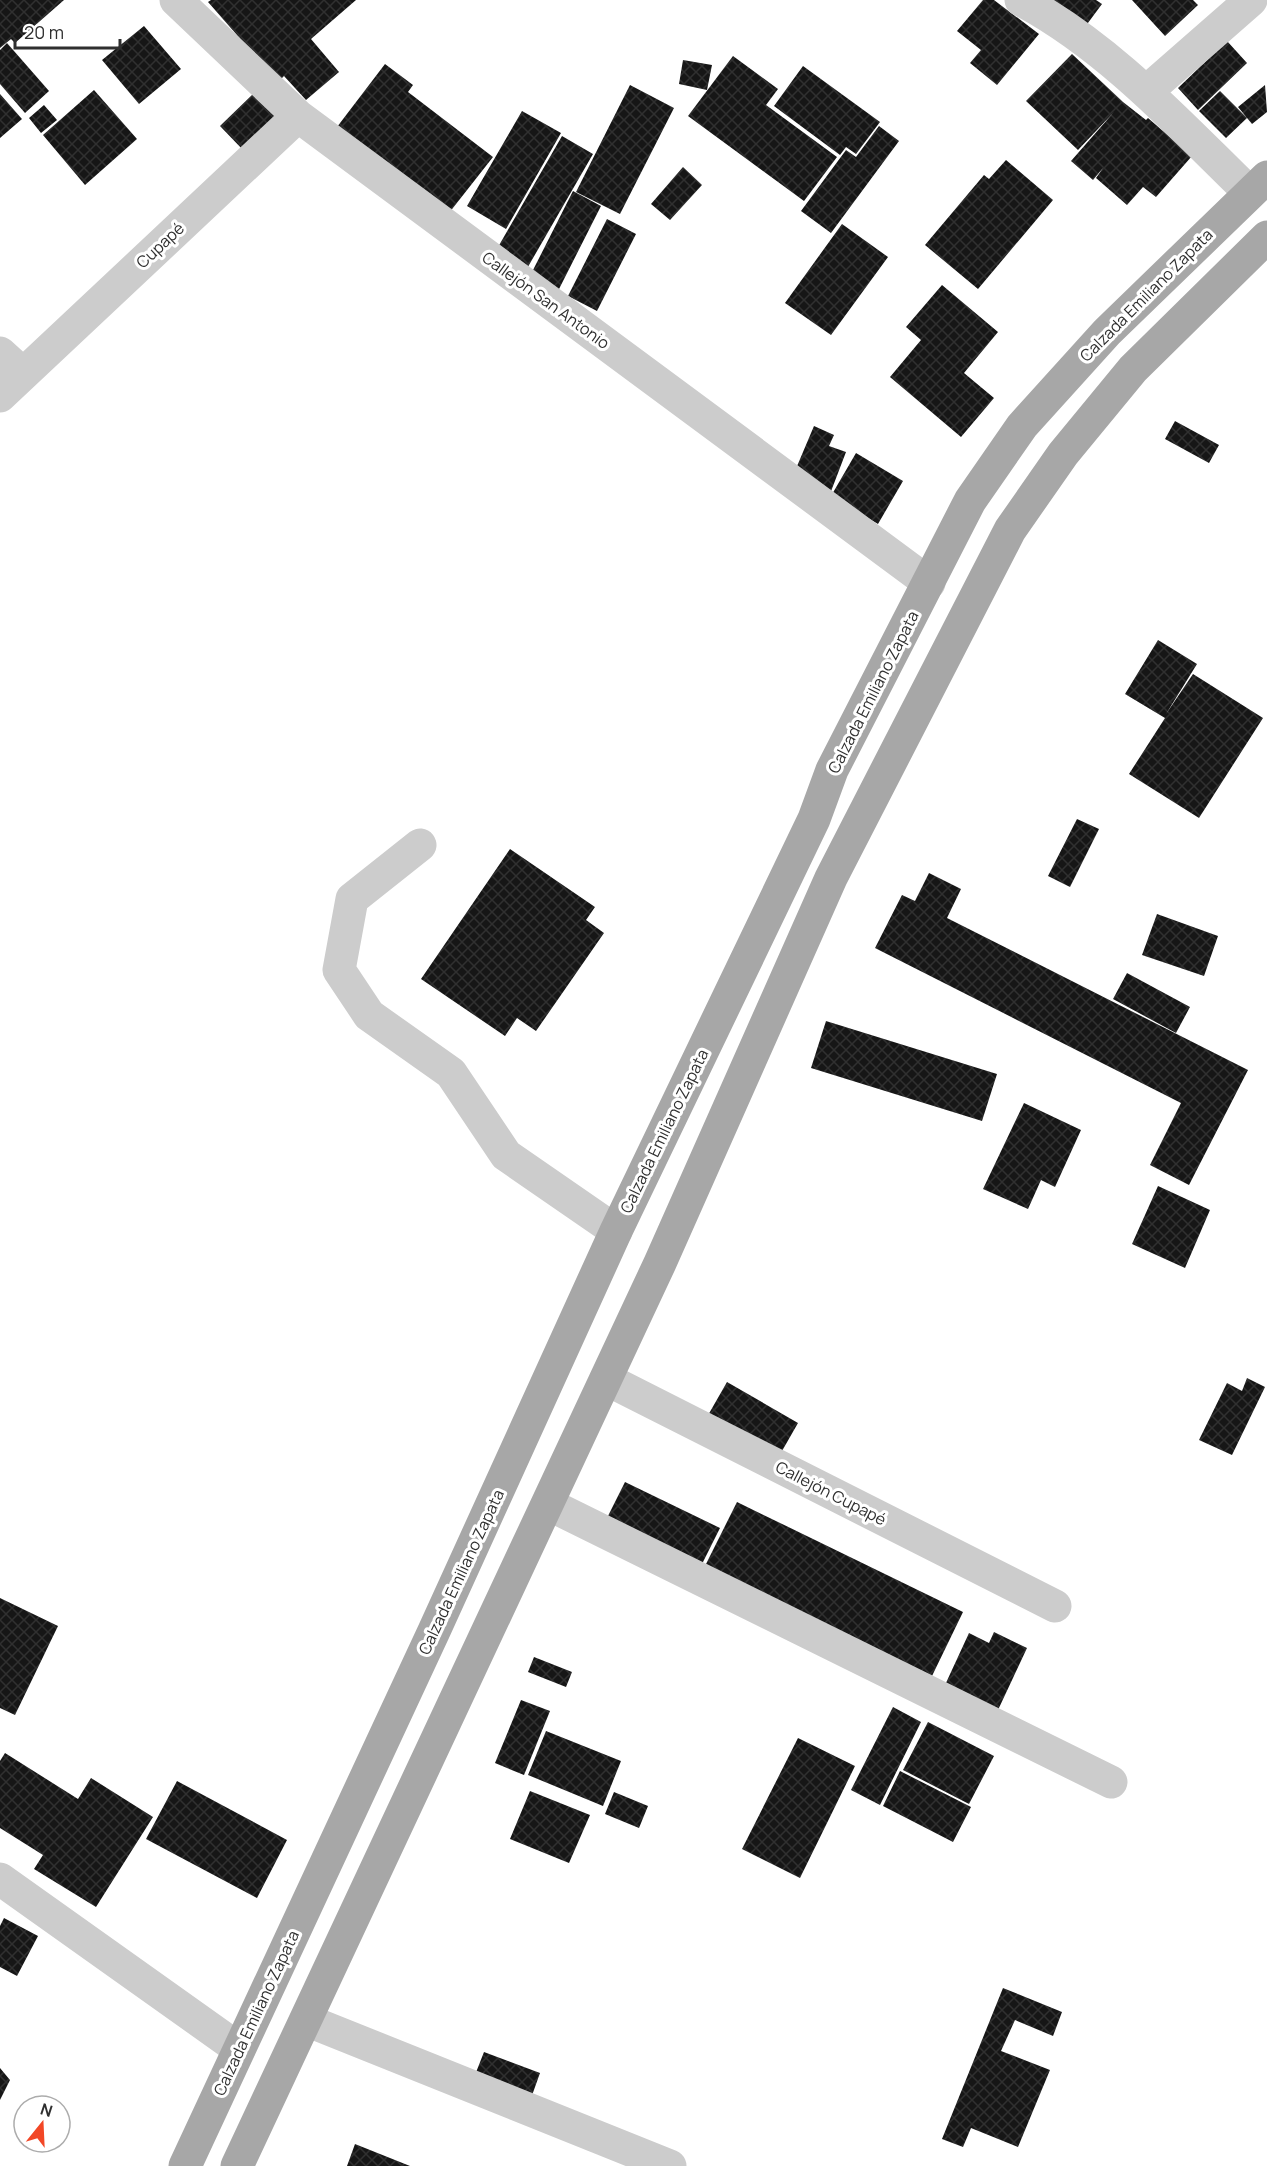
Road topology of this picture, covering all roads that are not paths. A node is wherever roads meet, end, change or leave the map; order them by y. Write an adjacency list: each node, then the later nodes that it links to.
1 (176, 0): 5 (street, Callejón San Antonio)
2 (1021, 0): 4 (street)
3 (1251, 0): 4 (street)
4 (1146, 92): 6 (street)
5 (298, 116): 8 (street, Cupapé); 9 (street, Callejón San Antonio)
6 (1258, 185): 9 (main road, Calzada Emiliano Zapata)
7 (1267, 237): 12 (main road)
8 (8, 374)
9 (929, 583): 11 (main road, Calzada Emiliano Zapata)
10 (420, 845): 11 (street)
11 (616, 1232): 18 (main road, Calzada Emiliano Zapata)
12 (606, 1380): 13 (main road); 14 (street, Callejón Cupapé)
13 (548, 1504): 15 (street); 17 (main road)
14 (1055, 1606)
15 (1111, 1782)
16 (0, 1880): 18 (street)
17 (306, 2020): 20 (main road); 21 (street)
18 (240, 2049): 19 (main road, Calzada Emiliano Zapata)
19 (185, 2166)
20 (237, 2166)
21 (669, 2166)

